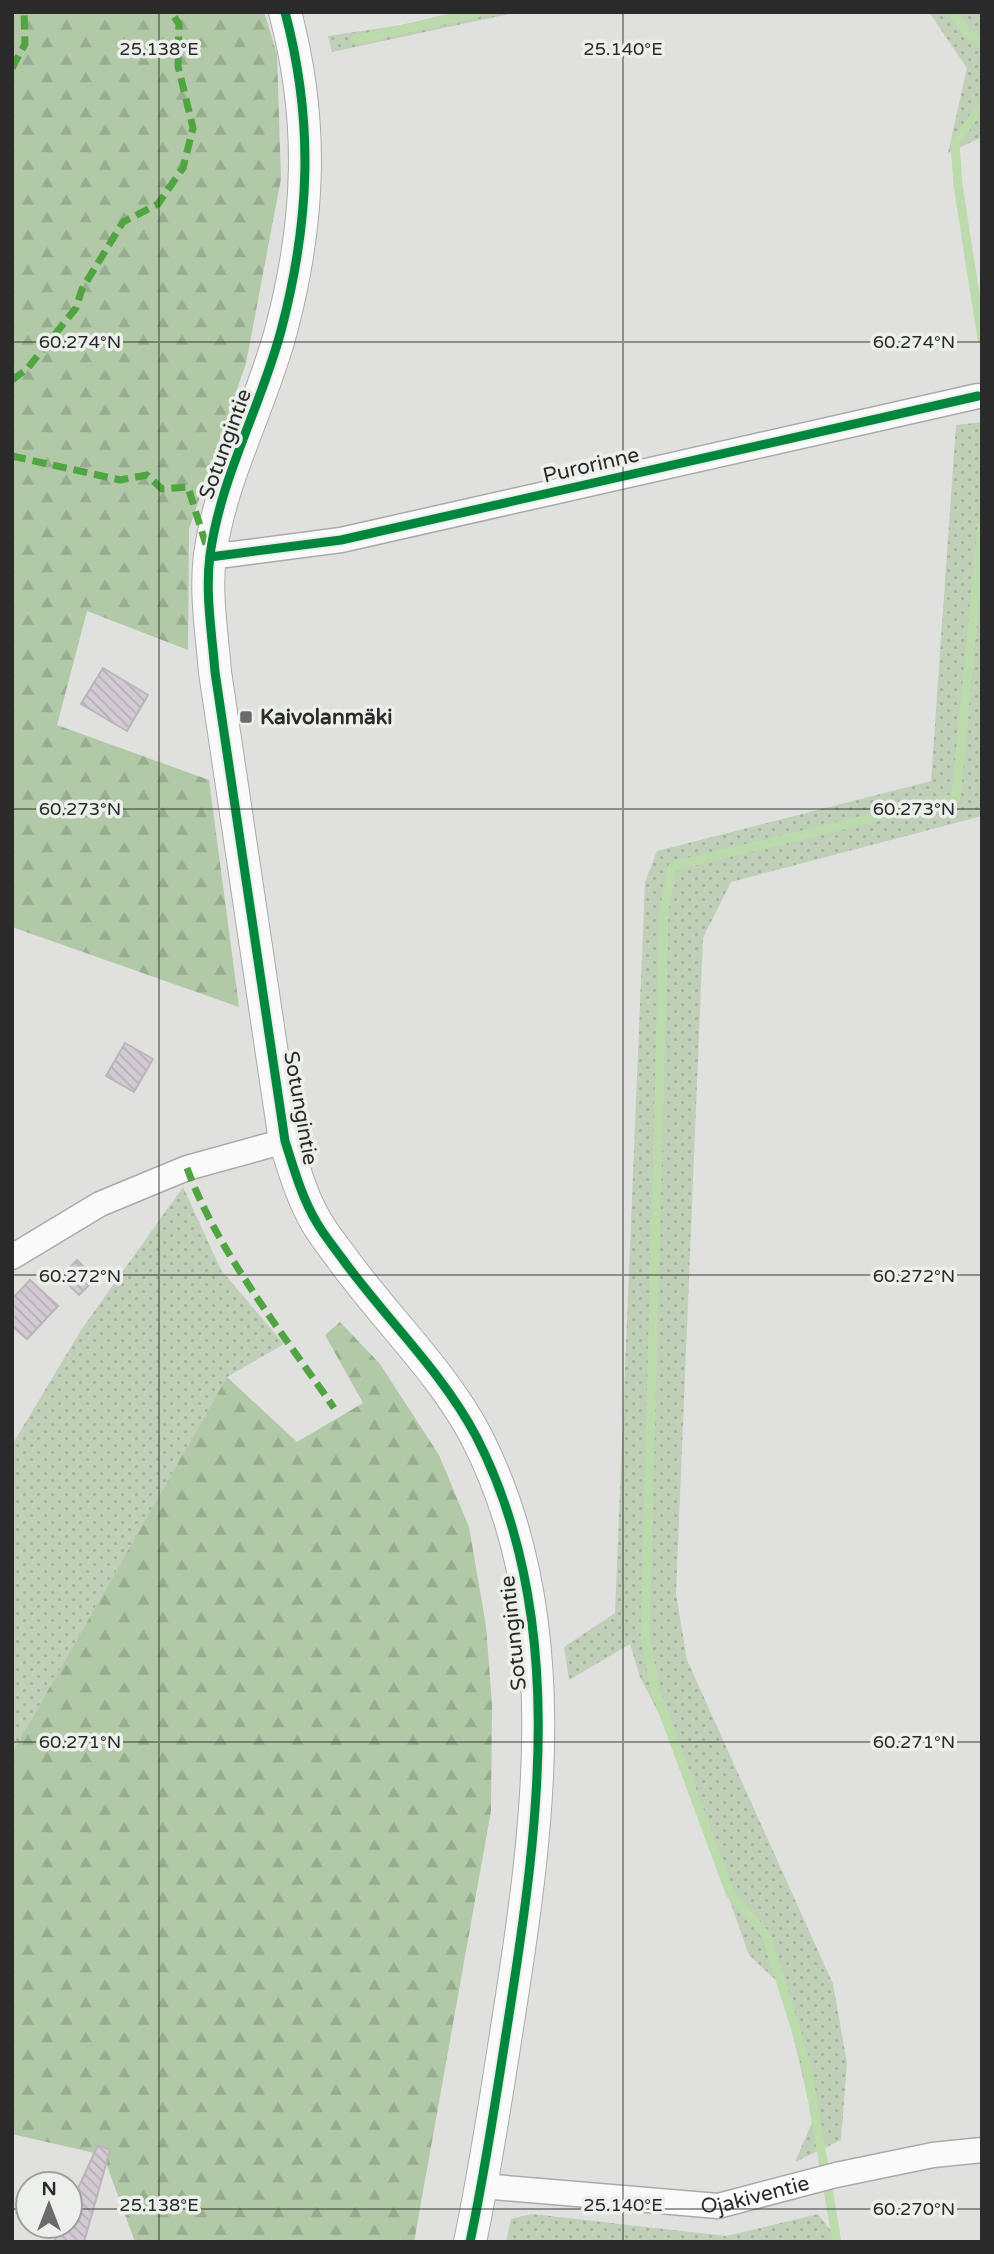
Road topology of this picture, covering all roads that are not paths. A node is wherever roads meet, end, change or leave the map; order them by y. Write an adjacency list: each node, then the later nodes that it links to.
1 (285, 12): 3 (street, Sotungintie)
2 (978, 396): 3 (street, Purorinne)
3 (210, 557): 4 (street, Sotungintie)
4 (285, 1141): 5 (street); 7 (street, Sotungintie)
5 (12, 1257)
6 (982, 2150): 7 (street, Ojakiventie)
7 (482, 2186): 8 (street, Sotungintie)
8 (470, 2242)

